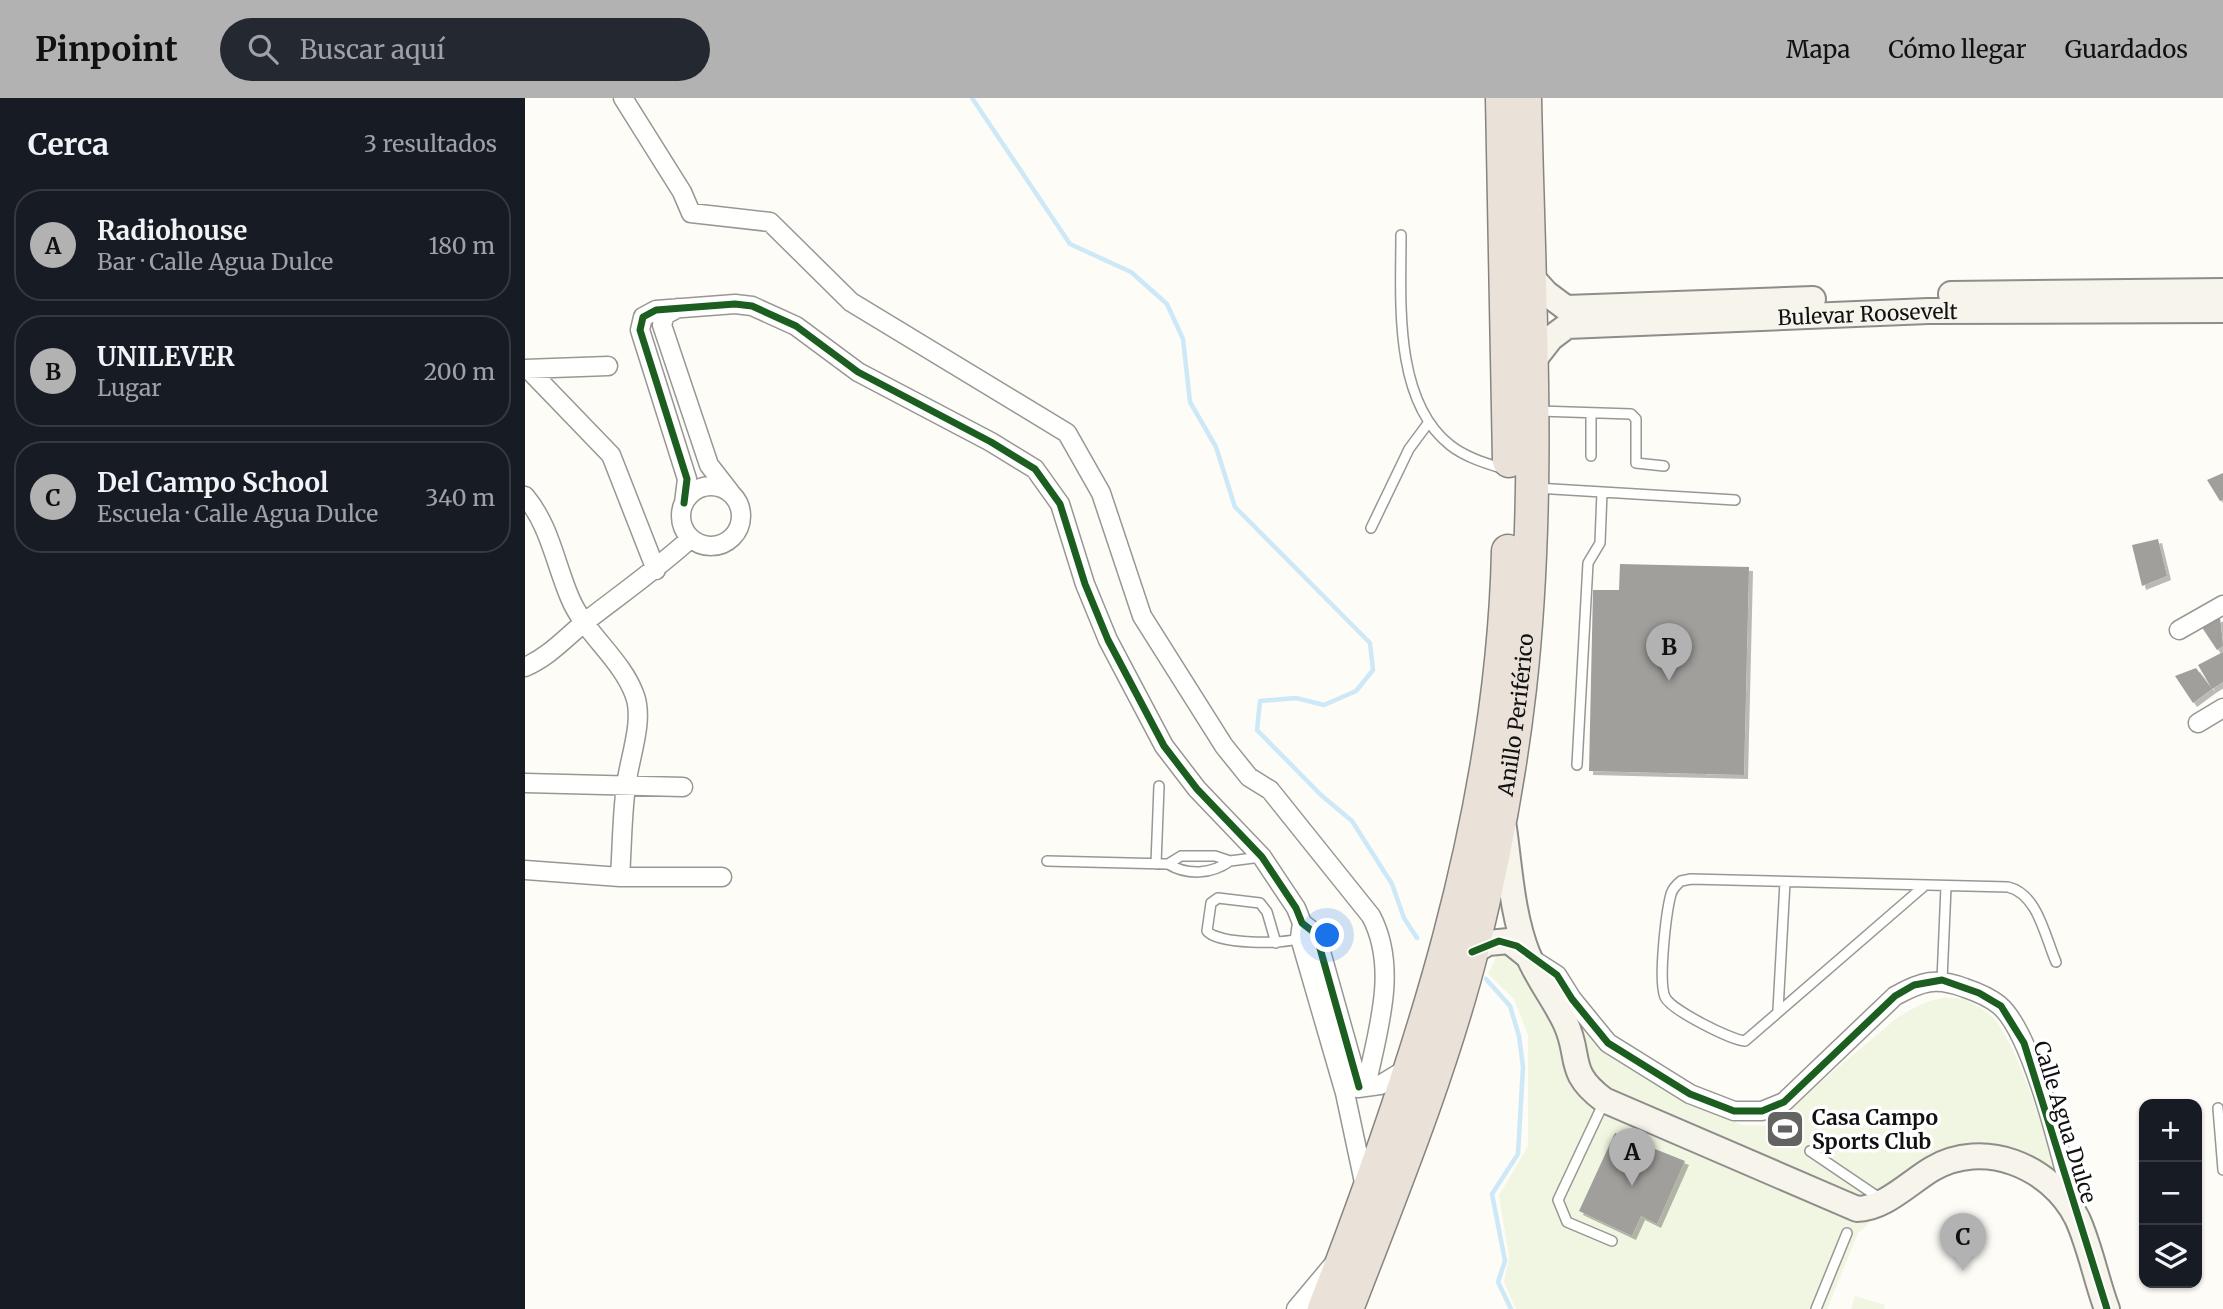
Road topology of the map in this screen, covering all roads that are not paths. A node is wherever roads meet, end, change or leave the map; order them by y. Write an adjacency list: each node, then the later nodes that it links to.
1 (623, 98): 58 (street)
2 (1501, 98): 18 (highway, Anillo Periférico)
3 (1525, 98): 5 (highway, Anillo Periférico)
4 (1401, 235): 15 (lane)
5 (1529, 274): 9 (main road); 10 (highway, Anillo Periférico)
6 (2223, 291): 9 (main road, Bulevar Roosevelt)
7 (678, 308): 19 (street); 23 (street); 39 (street)
8 (2223, 310): 9 (main road, Bulevar Roosevelt)
9 (1567, 317): 10 (main road)
10 (1530, 365): 13 (highway, Anillo Periférico)
11 (608, 366): 12 (street)
12 (526, 369): 26 (street)
13 (1531, 411): 14 (lane); 18 (highway, Anillo Periférico)
14 (1591, 413): 16 (lane); 17 (lane)
15 (1429, 422): 18 (lane); 24 (lane)
16 (1591, 456)
17 (1664, 466)
18 (1520, 479): 20 (lane); 38 (highway, Anillo Periférico); 57 (highway, Anillo Periférico)
19 (730, 492): 23 (street); 25 (street)
20 (1602, 492): 22 (lane); 33 (lane)
21 (525, 496): 28 (street)
22 (1735, 500)
23 (684, 503): 25 (street)
24 (1371, 528)
25 (691, 538): 26 (street)
26 (656, 569): 28 (street)
27 (2223, 605): 29 (street)
28 (583, 624): 30 (street); 36 (street)
29 (2179, 630)
30 (525, 667)
31 (2223, 708): 32 (street)
32 (2198, 723)
33 (1577, 765)
34 (525, 783): 36 (street)
35 (1159, 786): 42 (lane)
36 (626, 787): 37 (street); 45 (street)
37 (683, 788)
38 (1501, 811): 52 (highway, Anillo Periférico); 53 (main road)
39 (1262, 857): 41 (lane); 50 (street)
40 (1047, 861): 42 (lane)
41 (1230, 861): 43 (lane); 43 (lane)
42 (1156, 864): 43 (lane)
43 (1168, 864)
44 (525, 870): 45 (street)
45 (619, 877): 46 (street)
46 (722, 877)
47 (1785, 882): 48 (lane); 56 (lane); 56 (lane)
48 (1923, 887): 49 (lane); 56 (lane)
49 (1946, 887): 54 (lane); 55 (lane)
50 (1301, 931): 51 (lane); 58 (street)
51 (1276, 943): 51 (lane)
52 (1472, 952): 53 (main road); 71 (highway, Anillo Periférico)
53 (1528, 957): 55 (street); 59 (main road)
54 (2056, 962)
55 (1942, 980): 65 (street, Calle Agua Dulce)
56 (1778, 1010)
57 (1413, 1064): 58 (street); 63 (highway, Anillo Periférico)
58 (1356, 1089): 63 (street)
59 (1604, 1101): 64 (main road); 67 (lane)
60 (2218, 1108): 62 (lane)
61 (1810, 1151): 64 (lane)
62 (2223, 1170)
63 (1367, 1196): 68 (highway, Anillo Periférico)
64 (1883, 1200): 65 (main road)
65 (2076, 1217): 73 (main road, Calle Agua Dulce)
66 (1847, 1233): 72 (lane)
67 (1612, 1241)
68 (1348, 1248): 69 (street); 70 (highway, Anillo Periférico)
69 (1296, 1309)
70 (1324, 1309)
71 (1347, 1309)
72 (1816, 1309)
73 (2107, 1309)

